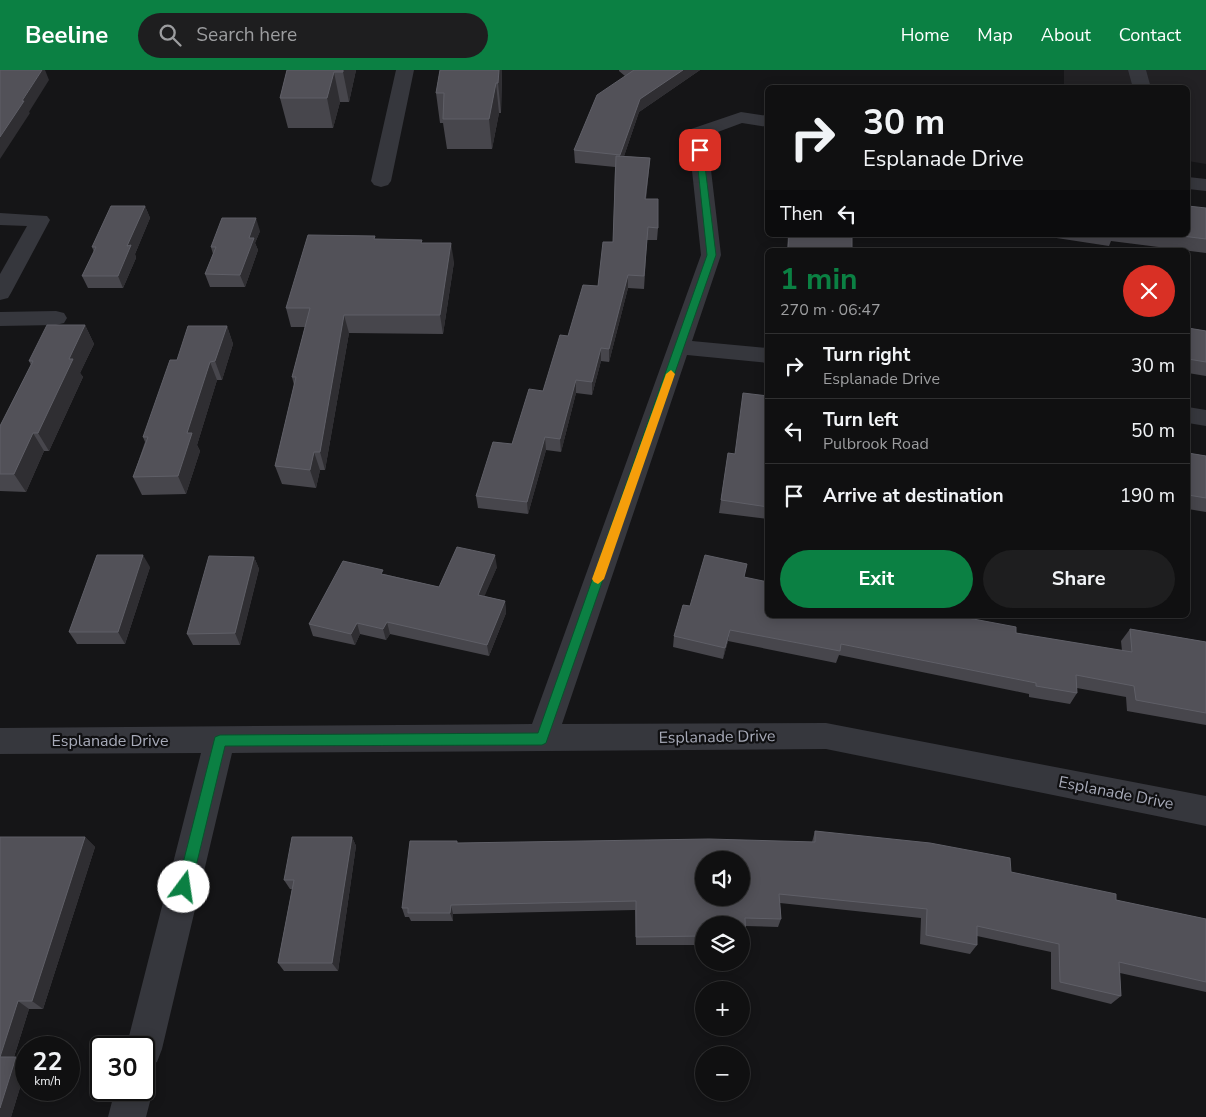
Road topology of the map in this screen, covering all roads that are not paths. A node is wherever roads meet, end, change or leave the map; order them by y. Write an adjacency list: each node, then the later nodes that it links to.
1 (405, 70): 5 (street)
2 (1137, 70): 3 (street)
3 (1141, 85)
4 (765, 121): 12 (street)
5 (381, 181)
6 (1190, 182): 7 (street)
7 (1206, 185)
8 (0, 220): 9 (street)
9 (0, 293)
10 (56, 318): 11 (street)
11 (0, 319)
12 (680, 347): 13 (street); 16 (street)
13 (765, 356)
14 (1190, 416): 15 (street)
15 (1206, 418)
16 (542, 739): 17 (street, Esplanade Drive); 19 (street, Esplanade Drive)
17 (220, 740): 18 (street, Esplanade Drive); 20 (street)
18 (0, 741)
19 (1206, 811)
20 (147, 1036)
21 (131, 1101): 22 (street)
22 (127, 1117)

